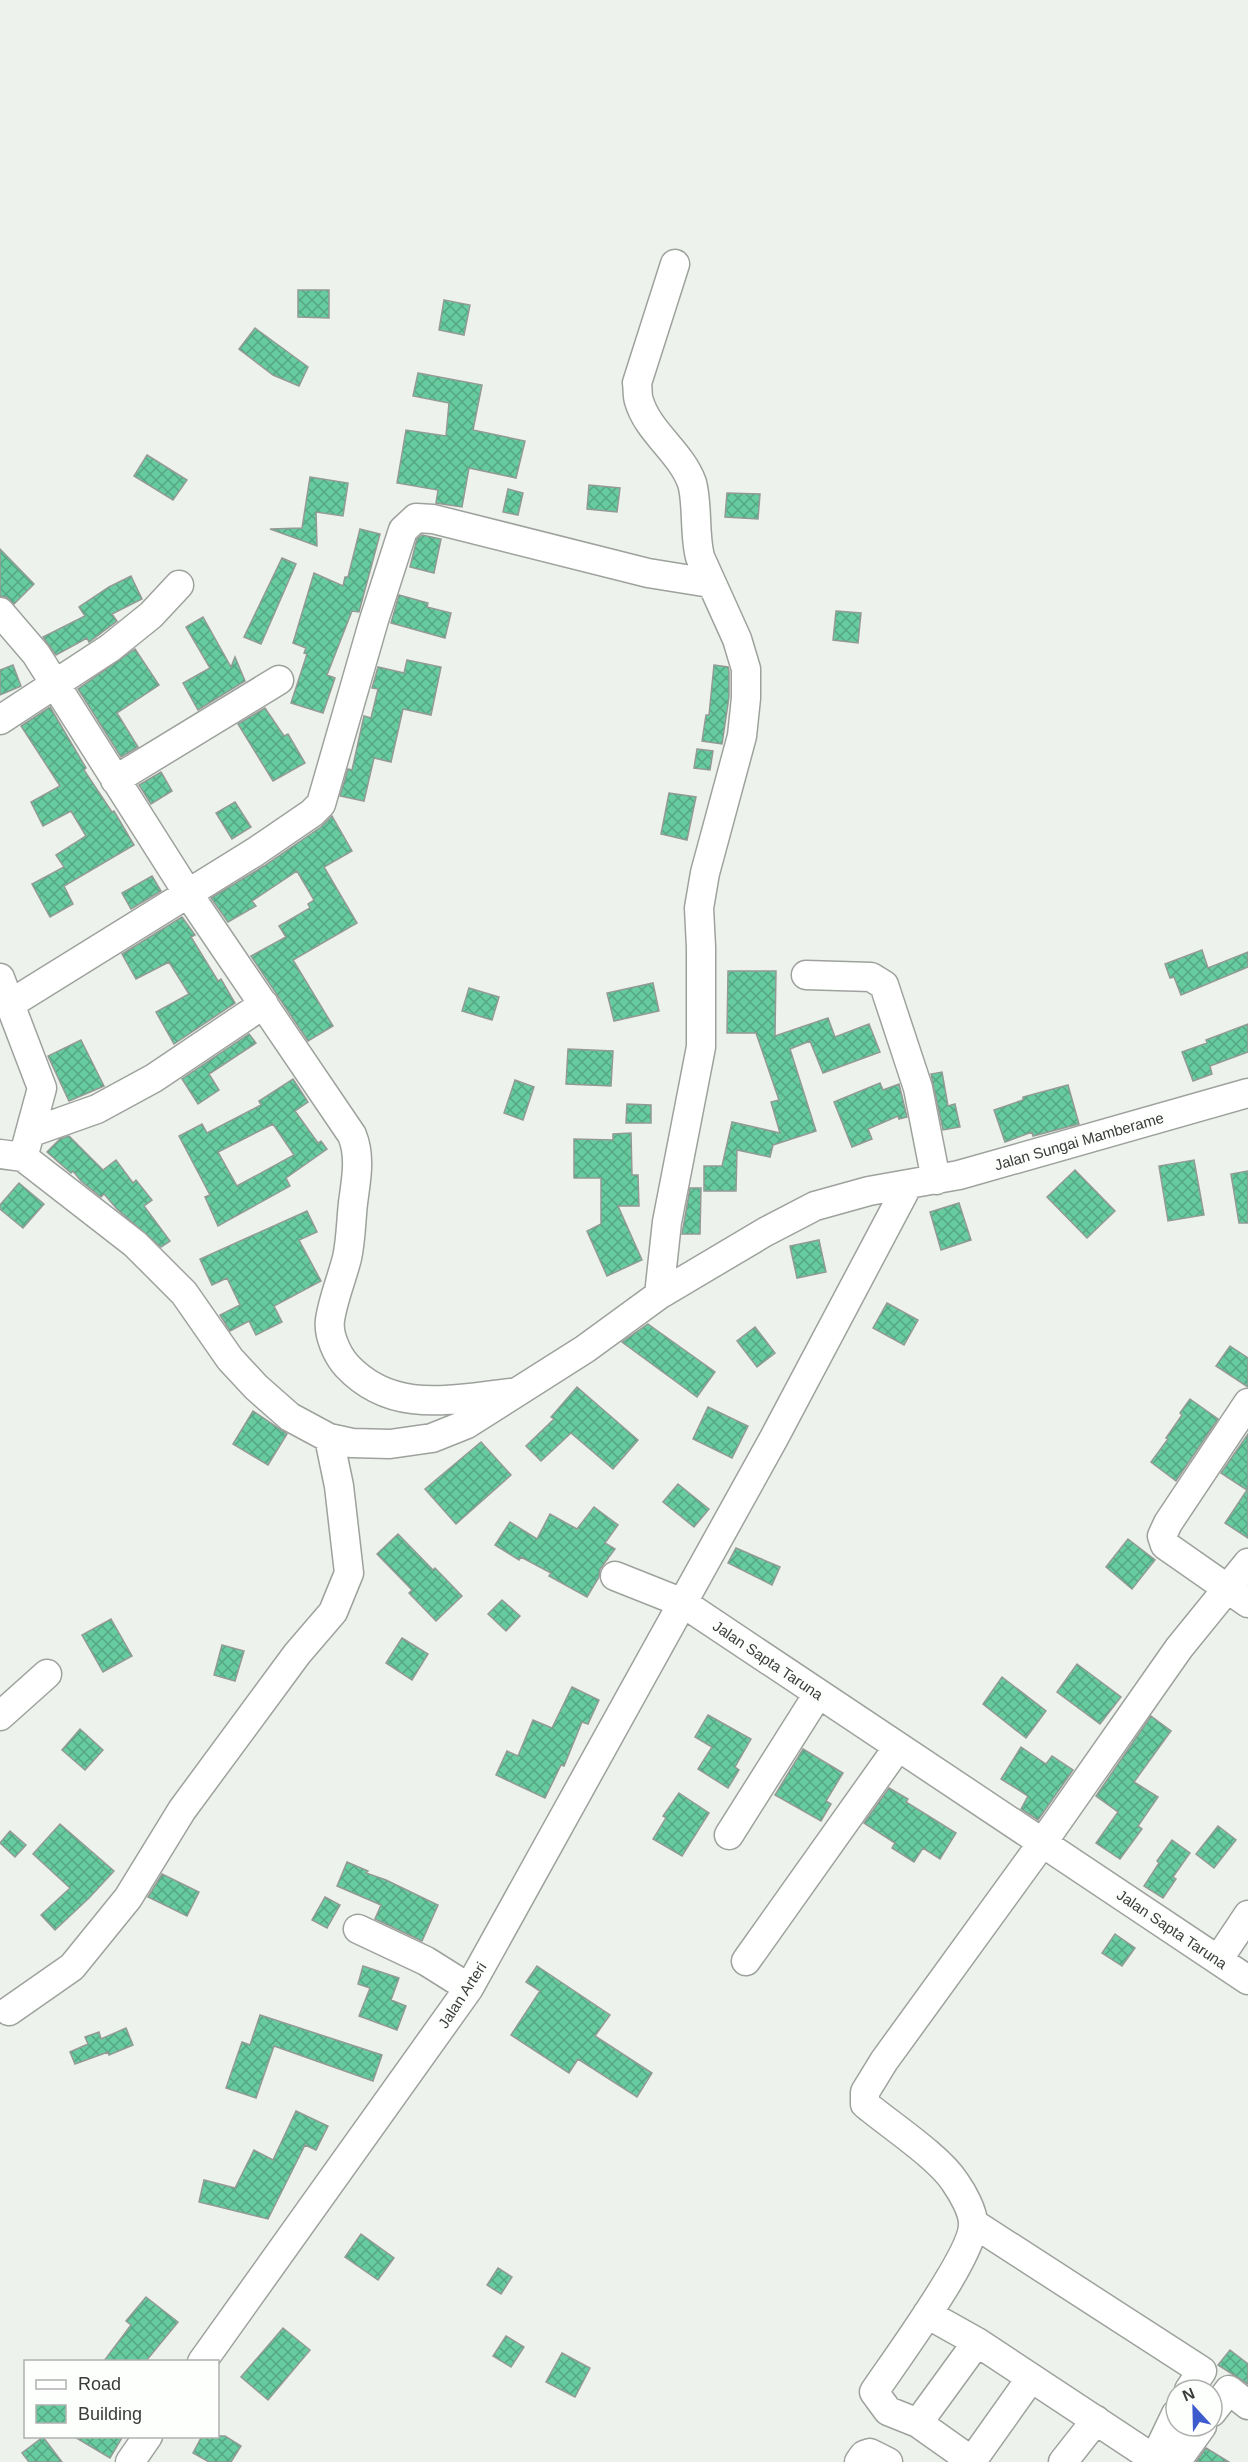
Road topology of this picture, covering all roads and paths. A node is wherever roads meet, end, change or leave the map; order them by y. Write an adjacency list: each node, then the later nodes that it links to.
1 (675, 264): 2 (street)
2 (710, 583): 9 (street); 17 (street)
3 (179, 585): 6 (street)
4 (0, 612): 6 (street)
5 (279, 680): 8 (street)
6 (53, 684): 7 (street); 8 (street)
7 (0, 720)
8 (115, 780): 9 (street)
9 (187, 892): 11 (street); 12 (street)
10 (806, 975): 15 (street)
11 (5, 991): 14 (street)
12 (264, 1004): 14 (street); 18 (street)
13 (1248, 1093): 15 (street, Jalan Sungai Mamberame)
14 (18, 1148): 20 (street, Jalan Sungai Mamberame)
15 (936, 1180): 16 (street, Jalan Sungai Mamberame)
16 (908, 1185): 17 (street, Jalan Sungai Mamberame); 24 (street)
17 (659, 1295): 18 (street, Jalan Sungai Mamberame)
18 (516, 1393): 20 (street, Jalan Sungai Mamberame)
19 (1248, 1403): 23 (street)
20 (329, 1438): 37 (street)
21 (1248, 1563): 23 (street)
22 (615, 1576): 24 (street, Jalan Sapta Taruna)
23 (1237, 1596): 30 (street)
24 (683, 1603): 26 (street, Jalan Sapta Taruna); 36 (street, Jalan Arteri)
25 (47, 1674): 27 (street)
26 (818, 1694): 28 (street, Jalan Sapta Taruna); 29 (street)
27 (0, 1716)
28 (898, 1747): 30 (street, Jalan Sapta Taruna); 34 (street)
29 (729, 1835)
30 (1043, 1842): 33 (street, Jalan Sapta Taruna); 38 (street)
31 (1248, 1915): 33 (street)
32 (358, 1929): 36 (street)
33 (1218, 1960): 35 (street, Jalan Sapta Taruna)
34 (747, 1961)
35 (1248, 1980)
36 (469, 1988): 41 (street, Jalan Arteri)
37 (9, 2011)
38 (973, 2223): 39 (street); 43 (street)
39 (927, 2314): 40 (street); 47 (street)
40 (977, 2342): 42 (street); 47 (street)
41 (203, 2360)
42 (1032, 2378): 46 (street); 55 (street)
43 (1198, 2378)
44 (1224, 2396): 45 (street)
45 (1248, 2405)
46 (1096, 2420): 51 (street); 56 (street)
47 (918, 2423): 55 (street)
48 (147, 2438): 52 (street)
49 (1168, 2438): 51 (street)
50 (1188, 2438): 51 (street)
51 (1161, 2461)
52 (130, 2462)
53 (859, 2462): 54 (street)
54 (888, 2462)
55 (972, 2462)
56 (1063, 2462)

